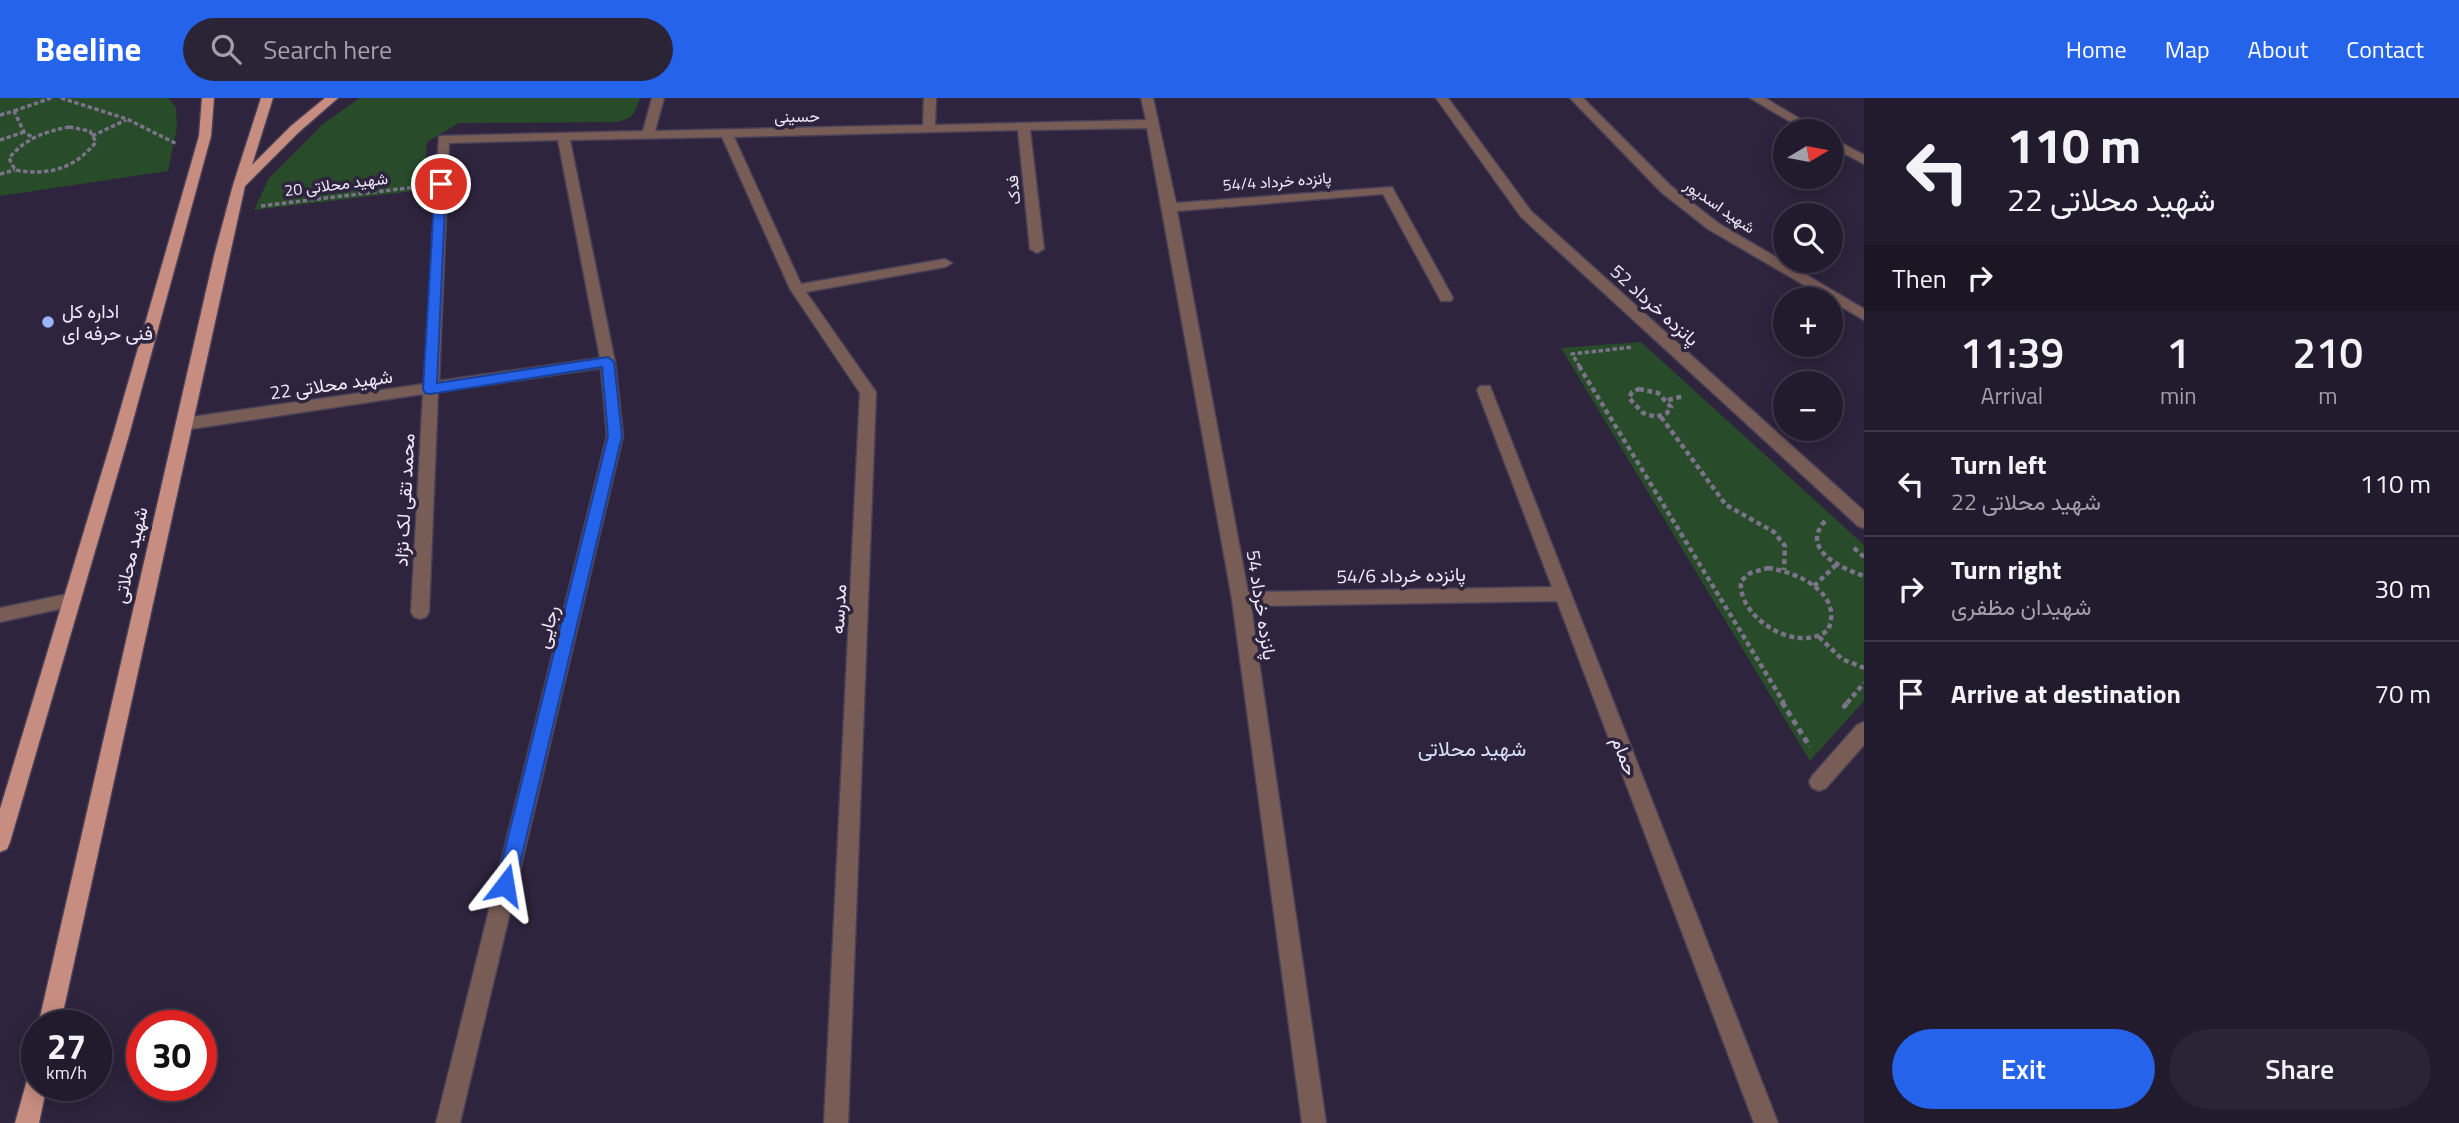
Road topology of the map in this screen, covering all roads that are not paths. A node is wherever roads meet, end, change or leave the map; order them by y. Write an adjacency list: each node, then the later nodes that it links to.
1 (209, 98): 34 (main road, شهید محلاتی)
2 (267, 98): 20 (main road, شهید محلاتی)
3 (332, 98): 20 (main road)
4 (658, 98): 15 (street)
5 (930, 98): 13 (street)
6 (1147, 98): 11 (street, پانزده خرداد 54)
7 (1576, 98): 26 (street, شهید اسدپور)
8 (1756, 98): 10 (street)
9 (1447, 99): 31 (street, پانزده خرداد 52)
10 (1793, 119)
11 (1152, 124): 12 (street, حسینی); 21 (street, پانزده خرداد 54)
12 (1024, 127): 13 (street, حسینی); 22 (street, فدک)
13 (929, 129): 14 (street, حسینی)
14 (726, 133): 15 (street, حسینی); 24 (street, مدرسه)
15 (648, 135): 16 (street, حسینی)
16 (564, 136): 17 (street, حسینی); 27 (street, رجایی)
17 (443, 139): 28 (street, محمد تقی لک نژاد)
18 (1843, 148): 19 (street)
19 (1864, 160)
20 (239, 185): 30 (main road, شهید محلاتی)
21 (1170, 206): 25 (street, پانزده خرداد 54/4); 33 (street, پانزده خرداد 54)
22 (1037, 249)
23 (945, 263): 24 (street)
24 (797, 289): 44 (street, مدرسه)
25 (1446, 298)
26 (1864, 316)
27 (608, 362): 28 (street, شهید محلاتی 22); 43 (street, رجایی)
28 (430, 389): 30 (street, شهید محلاتی 22); 35 (street, محمد تقی لک نژاد)
29 (1485, 390): 32 (street, حمام)
30 (184, 424): 40 (main road, شهید محلاتی)
31 (1864, 521)
32 (1563, 594): 33 (street, پانزده خرداد 54/6); 46 (street, حمام)
33 (1241, 598): 45 (street, پانزده خرداد 54)
34 (72, 600): 36 (street); 39 (main road, شهید محلاتی)
35 (420, 612)
36 (0, 615)
37 (1864, 731): 38 (street)
38 (1819, 782)
39 (0, 842)
40 (53, 1010)
41 (32, 1101): 42 (main road)
42 (27, 1123)
43 (447, 1123)
44 (836, 1123)
45 (1314, 1123)
46 (1766, 1123)

